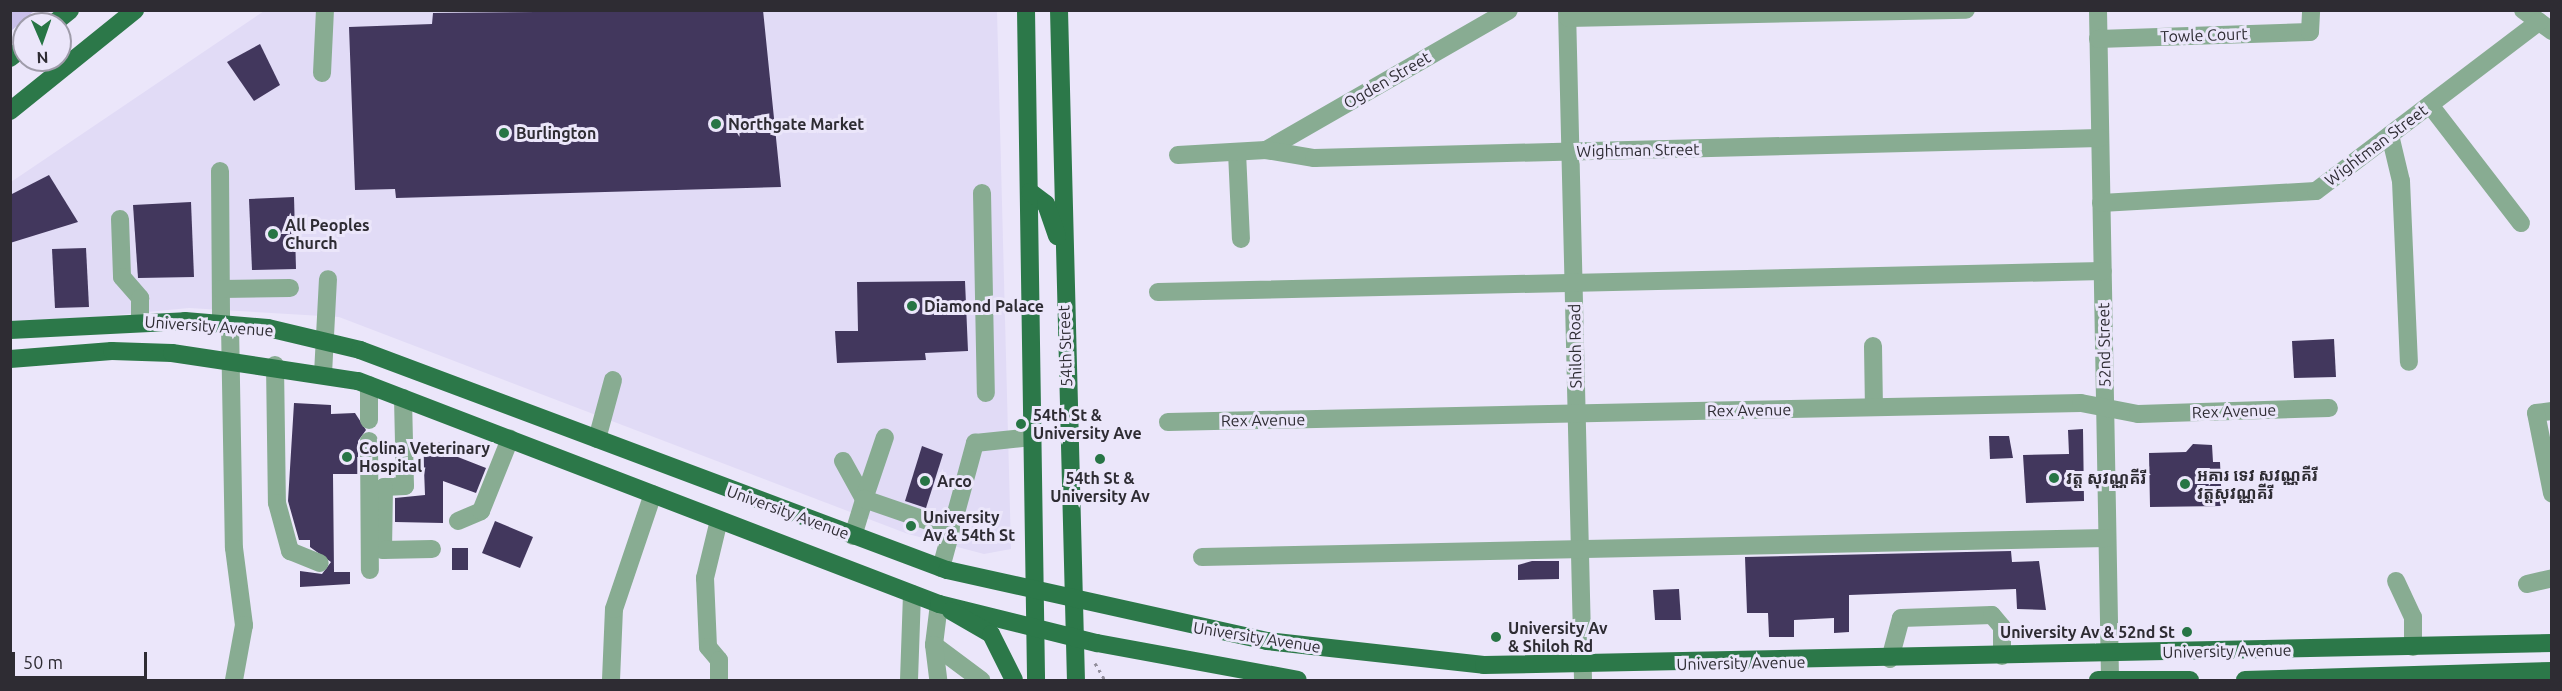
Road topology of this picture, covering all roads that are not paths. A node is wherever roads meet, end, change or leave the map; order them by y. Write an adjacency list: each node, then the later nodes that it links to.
1 (135, 10): 15 (main road)
2 (325, 10): 13 (street)
3 (1026, 10): 23 (main road, 54th Street)
4 (1059, 10): 29 (main road, 54th Street)
5 (1509, 10): 18 (street, Ogden Street)
6 (1966, 10): 10 (street)
7 (2098, 10): 12 (street, 52nd Street)
8 (2311, 10): 12 (street, Towle Court)
9 (2523, 10): 11 (street)
10 (1568, 14): 20 (street, Shiloh Road)
11 (2545, 27): 14 (street, Wightman Street)
12 (2098, 39): 17 (street, 52nd Street)
13 (322, 73)
14 (2430, 105): 16 (street, Wightman Street); 27 (street)
15 (10, 111)
16 (2390, 135): 25 (street, Wightman Street); 43 (street)
17 (2100, 138): 20 (street, Wightman Street); 25 (street, 52nd Street)
18 (1266, 150): 19 (street, Wightman Street); 20 (street, Wightman Street)
19 (1237, 152): 21 (street, Wightman Street); 28 (street)
20 (1570, 152): 32 (street, Shiloh Road)
21 (1178, 155)
22 (220, 171): 34 (street)
23 (1030, 192): 29 (main road); 58 (main road, 54th Street)
24 (982, 194): 48 (street)
25 (2101, 203): 30 (street, 52nd Street)
26 (120, 219): 36 (street)
27 (2521, 223)
28 (1241, 239)
29 (1062, 255): 82 (main road, 54th Street)
30 (2103, 271): 32 (street); 51 (street, 52nd Street)
31 (328, 279): 39 (street)
32 (1574, 285): 35 (street); 54 (street, Shiloh Road)
33 (290, 288): 34 (street)
34 (221, 289): 37 (street)
35 (1158, 292)
36 (140, 321): 37 (main road, University Avenue); 38 (main road, University Avenue)
37 (226, 324): 39 (main road, University Avenue); 41 (street)
38 (10, 330)
39 (324, 341): 45 (street); 60 (main road, University Avenue)
40 (1873, 346): 50 (street)
41 (230, 358): 42 (main road, University Avenue); 44 (main road, University Avenue); 96 (street)
42 (10, 359)
43 (2409, 362)
44 (275, 365): 45 (main road, University Avenue); 74 (street)
45 (323, 374): 47 (main road, University Avenue)
46 (613, 380): 60 (street)
47 (369, 385): 49 (main road, University Avenue); 55 (street)
48 (986, 393)
49 (403, 398): 59 (main road, University Avenue); 71 (street)
50 (1874, 407): 51 (street, Rex Avenue); 54 (street, Rex Avenue)
51 (2105, 408): 52 (street, Rex Avenue); 70 (street, 52nd Street)
52 (2329, 408)
53 (2552, 411): 63 (street)
54 (1576, 414): 56 (street, Rex Avenue); 72 (street, Shiloh Road)
55 (369, 420)
56 (1168, 423)
57 (885, 437): 65 (street)
58 (1032, 437): 68 (street); 80 (main road, 54th Street)
59 (510, 439): 64 (main road, University Avenue); 67 (street)
60 (597, 439): 69 (main road, University Avenue)
61 (369, 441): 76 (street)
62 (843, 461): 65 (street)
63 (2552, 493)
64 (653, 494): 66 (main road, University Avenue); 97 (street)
65 (864, 499): 68 (street); 69 (street)
66 (718, 520): 81 (main road, University Avenue); 98 (street)
67 (458, 521)
68 (951, 529): 75 (street)
69 (853, 536): 75 (main road, University Avenue)
70 (2107, 538): 72 (street); 89 (street, 52nd Street)
71 (432, 549)
72 (1580, 550): 73 (street); 93 (street, Shiloh Road)
73 (1202, 557)
74 (320, 563)
75 (941, 568): 80 (main road, University Avenue)
76 (370, 570)
77 (2552, 578): 79 (street)
78 (2396, 581): 88 (street)
79 (2527, 584)
80 (1034, 590): 82 (main road, University Avenue); 84 (main road, 54th Street)
81 (912, 594): 83 (main road, University Avenue); 99 (street)
82 (1075, 601): 85 (main road, 54th Street); 93 (main road, University Avenue)
83 (939, 604): 84 (main road, University Avenue); 87 (street); 102 (main road)
84 (1035, 626): 85 (main road, University Avenue); 103 (main road, 54th Street)
85 (1076, 637): 94 (main road, University Avenue); 104 (main road, 54th Street)
86 (2552, 643): 88 (main road, University Avenue)
87 (934, 645): 100 (street); 101 (street)
88 (2413, 647): 89 (main road, University Avenue)
89 (2109, 654): 90 (main road, University Avenue); 95 (street, 52nd Street)
90 (2002, 656): 91 (main road, University Avenue); 91 (street)
91 (1890, 659): 93 (main road, University Avenue)
92 (2552, 671): 109 (main road, University Avenue)
93 (1582, 673)
94 (1248, 674): 105 (main road); 106 (main road, University Avenue)
95 (2110, 680): 107 (main road, University Avenue); 108 (main road, University Avenue)
96 (234, 681)
97 (611, 681)
98 (719, 681)
99 (909, 681)
100 (938, 681)
101 (981, 681)
102 (1014, 681)
103 (1036, 681)
104 (1076, 681)
105 (1213, 681)
106 (1298, 681)
107 (2098, 681)
108 (2190, 681)
109 (2245, 681)

